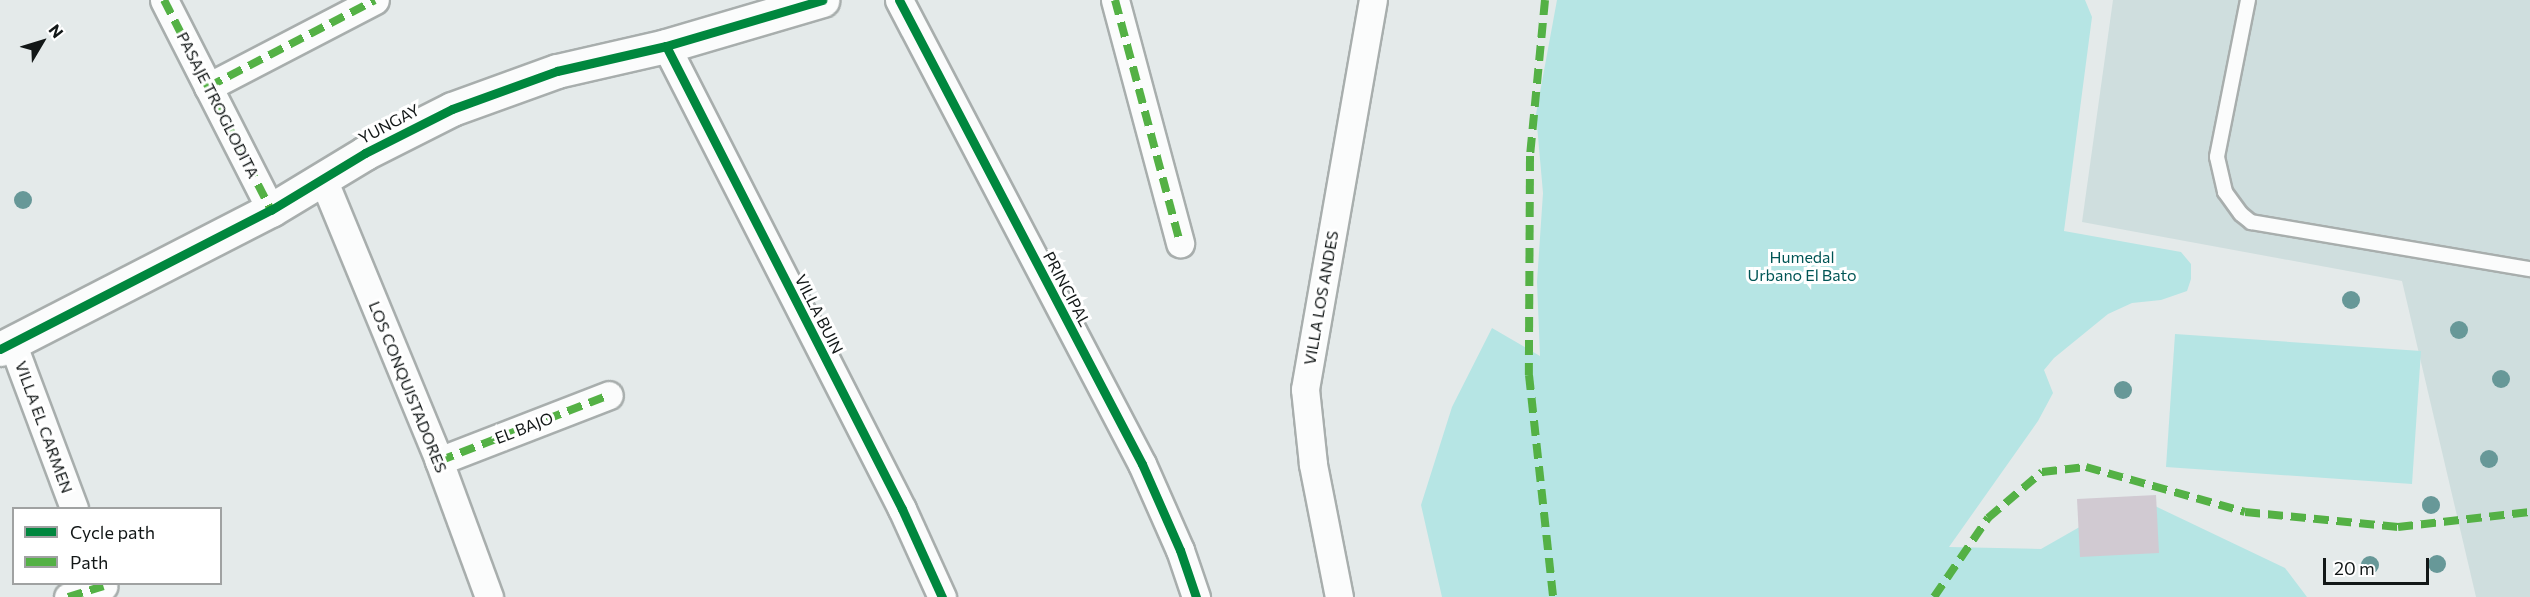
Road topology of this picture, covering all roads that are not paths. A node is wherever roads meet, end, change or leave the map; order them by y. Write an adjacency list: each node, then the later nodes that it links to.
1 (164, 0): 9 (street, PASAJE TROGLODITA)
2 (375, 0): 9 (street)
3 (822, 0): 8 (street, YUNGAY)
4 (899, 0): 22 (street, PRINCIPAL)
5 (1115, 0): 12 (street)
6 (1373, 0): 23 (street, VILLA LOS ANDES)
7 (2248, 0): 13 (lane)
8 (666, 46): 10 (street, YUNGAY); 21 (street, VILLA BUIN)
9 (208, 87): 11 (street, PASAJE TROGLODITA)
10 (323, 179): 11 (street, YUNGAY); 16 (street, LOS CONQUISTADORES)
11 (271, 210): 14 (street, YUNGAY)
12 (1180, 243)
13 (2530, 269)
14 (7, 347): 17 (street, VILLA EL CARMEN)
15 (609, 395): 16 (street, EL BAJO)
16 (439, 461): 20 (street, LOS CONQUISTADORES)
17 (74, 507)
18 (104, 589): 19 (street)
19 (68, 597)
20 (489, 597)
21 (942, 597)
22 (1196, 597)
23 (1339, 597)

